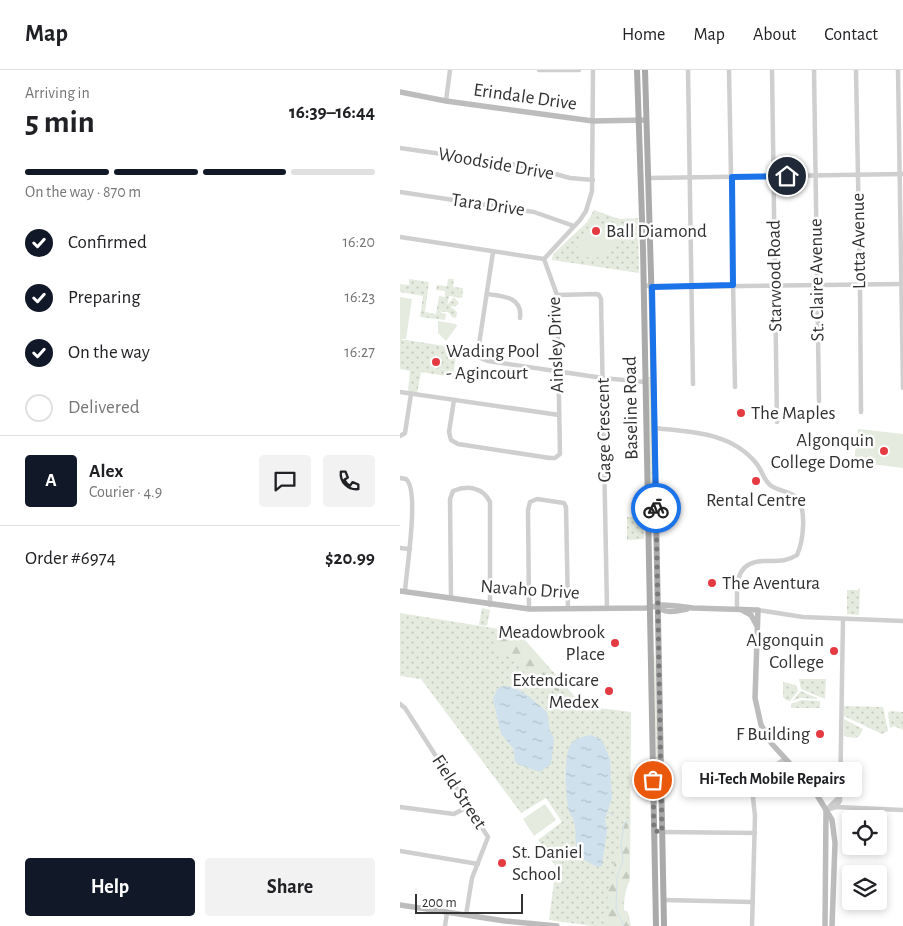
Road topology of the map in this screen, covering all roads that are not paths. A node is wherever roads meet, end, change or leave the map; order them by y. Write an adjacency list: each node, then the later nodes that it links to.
1 (450, 70): 14 (street)
2 (540, 70): 3 (street)
3 (579, 70)
4 (593, 70): 16 (street)
5 (638, 70): 15 (main road, Baseline Road)
6 (645, 70): 15 (main road, Baseline Road)
7 (688, 70): 22 (street)
8 (729, 70): 23 (street)
9 (772, 70): 20 (street, Starwood Road)
10 (814, 70): 21 (street, St. Claire Avenue)
11 (856, 70): 19 (street, Lotta Avenue)
12 (898, 70): 18 (street)
13 (400, 92): 14 (street, Erindale Drive)
14 (446, 101): 16 (street, Erindale Drive)
15 (643, 120): 16 (street, Erindale Drive); 24 (main road, Baseline Road); 33 (main road, Baseline Road)
16 (593, 121): 25 (street)
17 (400, 148): 25 (street, Woodside Drive)
18 (901, 174): 19 (street); 32 (street)
19 (858, 175): 21 (street); 31 (street, Lotta Avenue)
20 (773, 176): 21 (street); 23 (street); 35 (street, Starwood Road)
21 (815, 176): 36 (street, St. Claire Avenue)
22 (690, 177): 23 (street); 24 (street); 37 (street)
23 (732, 177): 34 (street)
24 (648, 178): 38 (main road, Baseline Road)
25 (593, 180): 27 (street)
26 (400, 192): 27 (street, Tara Drive)
27 (574, 226): 30 (street)
28 (400, 238): 29 (street)
29 (493, 252): 30 (street); 39 (street)
30 (544, 259): 40 (street, Ainsley Drive)
31 (860, 284): 32 (street); 36 (street); 52 (street, Lotta Avenue)
32 (902, 284): 47 (street)
33 (644, 285): 38 (street); 44 (main road, Baseline Road)
34 (733, 285): 35 (street); 37 (street); 46 (street)
35 (775, 285): 36 (street); 54 (street, Starwood Road)
36 (818, 285): 51 (street, St. Claire Avenue)
37 (692, 286): 38 (street); 45 (street)
38 (652, 287): 55 (main road, Baseline Road)
39 (487, 294): 41 (street); 42 (street)
40 (557, 295): 42 (street, Ainsley Drive); 43 (street, Gage Crescent)
41 (520, 318)
42 (558, 371): 43 (street); 53 (street, Ainsley Drive)
43 (603, 378): 44 (street); 64 (street, Gage Crescent)
44 (645, 382): 65 (main road, Baseline Road)
45 (693, 384)
46 (735, 387)
47 (903, 388)
48 (400, 392): 49 (street)
49 (411, 394): 50 (street); 56 (street)
50 (454, 400): 53 (street); 53 (street, Ainsley Drive)
51 (819, 401)
52 (861, 412)
53 (559, 415)
54 (777, 422)
55 (654, 428): 63 (main road, Baseline Road); 68 (street)
56 (400, 436)
57 (400, 478): 59 (street)
58 (400, 548): 59 (street)
59 (410, 549): 60 (street)
60 (402, 591): 61 (street, Navaho Drive)
61 (451, 598): 62 (street, Navaho Drive); 62 (street)
62 (490, 605): 66 (street, Navaho Drive)
63 (658, 607): 65 (street, Navaho Drive); 68 (street, Navaho Drive); 84 (main road, Baseline Road)
64 (607, 608): 65 (street, Navaho Drive); 67 (street, Navaho Drive)
65 (650, 608): 84 (main road, Baseline Road)
66 (529, 609): 67 (street, Navaho Drive); 67 (street)
67 (568, 609)
68 (740, 610): 69 (street, Navaho Drive); 72 (street)
69 (758, 610): 70 (street); 72 (street)
70 (843, 619): 71 (street); 77 (street)
71 (903, 620)
72 (758, 627): 74 (street)
73 (400, 704): 78 (street, Field Street)
74 (785, 759): 75 (street); 76 (street)
75 (771, 768): 76 (street); 85 (street)
76 (794, 769): 82 (street)
77 (839, 799): 80 (street); 81 (street); 82 (street)
78 (469, 806): 79 (street); 87 (street, Field Street)
79 (400, 807)
80 (836, 807): 81 (street); 82 (street)
81 (846, 808): 83 (street)
82 (826, 810): 99 (street)
83 (903, 810)
84 (658, 832): 85 (street); 88 (main road, Baseline Road); 93 (main road, Baseline Road)
85 (755, 833): 89 (street)
86 (400, 851): 87 (street)
87 (478, 864): 92 (street, Field Street)
88 (663, 900): 89 (street); 94 (main road, Baseline Road)
89 (753, 902): 98 (street)
90 (400, 905): 91 (street)
91 (447, 913): 92 (street); 96 (street)
92 (466, 915): 95 (street)
93 (655, 924)
94 (665, 924)
95 (525, 925): 97 (street)
96 (445, 926)
97 (557, 926)
98 (752, 926)
99 (827, 926)

